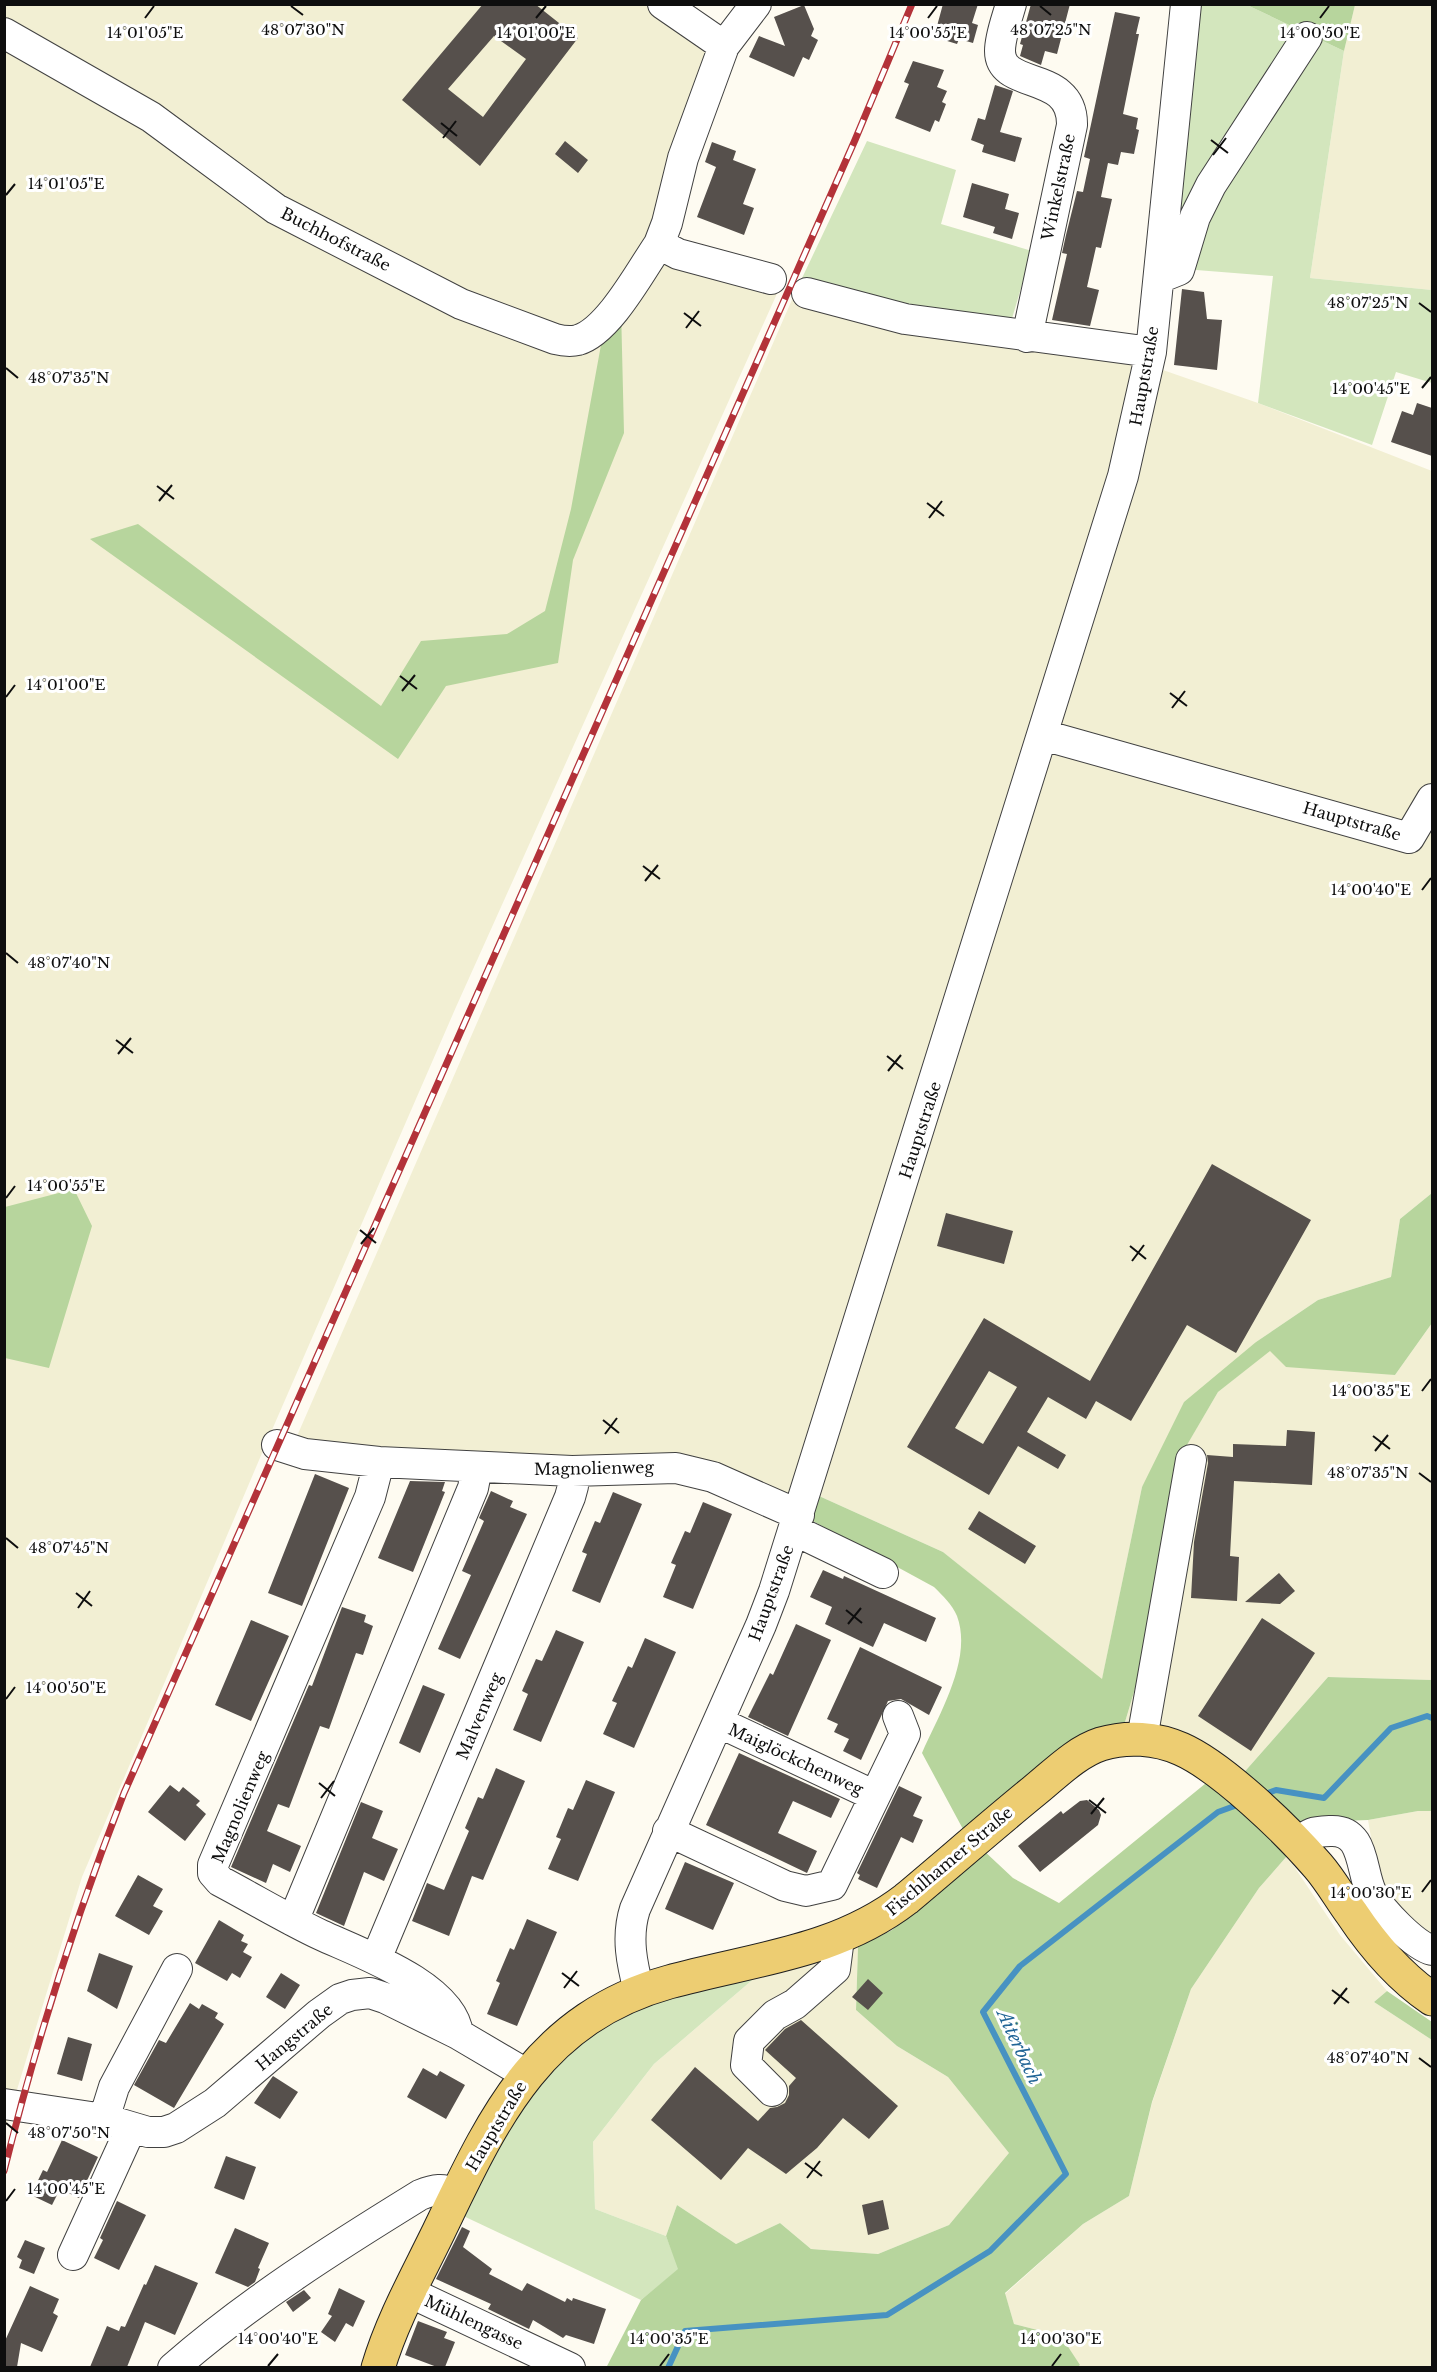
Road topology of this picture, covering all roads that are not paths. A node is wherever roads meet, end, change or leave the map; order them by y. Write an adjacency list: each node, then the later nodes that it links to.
1 (663, 4): 7 (street)
2 (756, 4): 7 (street, Buchhofstraße)
3 (1011, 4): 12 (street, Winkelstraße)
4 (1186, 4): 9 (street, Hauptstraße)
5 (4, 33): 8 (street, Buchhofstraße)
6 (1307, 37): 9 (street)
7 (724, 46): 8 (street, Buchhofstraße)
8 (659, 244): 10 (street)
9 (1158, 278): 13 (street, Hauptstraße)
10 (771, 279)
11 (807, 293): 12 (street)
12 (1027, 337): 13 (street)
13 (1151, 352): 14 (street, Hauptstraße)
14 (1043, 735): 15 (street, Hauptstraße); 21 (street, Hauptstraße)
15 (1432, 799)
16 (276, 1445): 18 (street, Magnolienweg)
17 (1191, 1460): 25 (street)
18 (379, 1462): 19 (street, Magnolienweg); 29 (street, Magnolienweg)
19 (477, 1467): 20 (street, Magnolienweg); 29 (street)
20 (572, 1471): 21 (street, Magnolienweg); 32 (street, Malvenweg)
21 (796, 1522): 22 (street, Magnolienweg); 24 (street, Hauptstraße)
22 (883, 1573)
23 (898, 1716): 26 (street, Maiglöckchenweg)
24 (718, 1722): 26 (street, Maiglöckchenweg); 27 (street, Hauptstraße)
25 (1142, 1739): 28 (main road, Fischlhamer Straße); 30 (main road, Fischlhamer Straße)
26 (874, 1796): 27 (street, Maiglöckchenweg)
27 (668, 1831): 34 (street, Hauptstraße)
28 (1297, 1843): 31 (street); 35 (main road, Fischlhamer Straße)
29 (293, 1921): 32 (street, Magnolienweg)
30 (839, 1938): 34 (main road, Fischlhamer Straße); 38 (street)
31 (1432, 1950)
32 (376, 1959): 36 (street, Magnolienweg)
33 (177, 1969): 40 (street)
34 (639, 1991): 37 (main road, Hauptstraße)
35 (1432, 1999)
36 (458, 2034): 37 (street, Hangstraße); 40 (street, Hangstraße)
37 (526, 2074): 41 (main road, Hauptstraße)
38 (772, 2091)
39 (4, 2104): 40 (street, Hangstraße)
40 (117, 2124): 42 (street)
41 (456, 2194): 43 (main road, Hauptstraße); 44 (street)
42 (73, 2255)
43 (409, 2292): 45 (main road, Hauptstraße); 46 (street, Mühlengasse)
44 (173, 2367)
45 (378, 2367)
46 (570, 2367)

